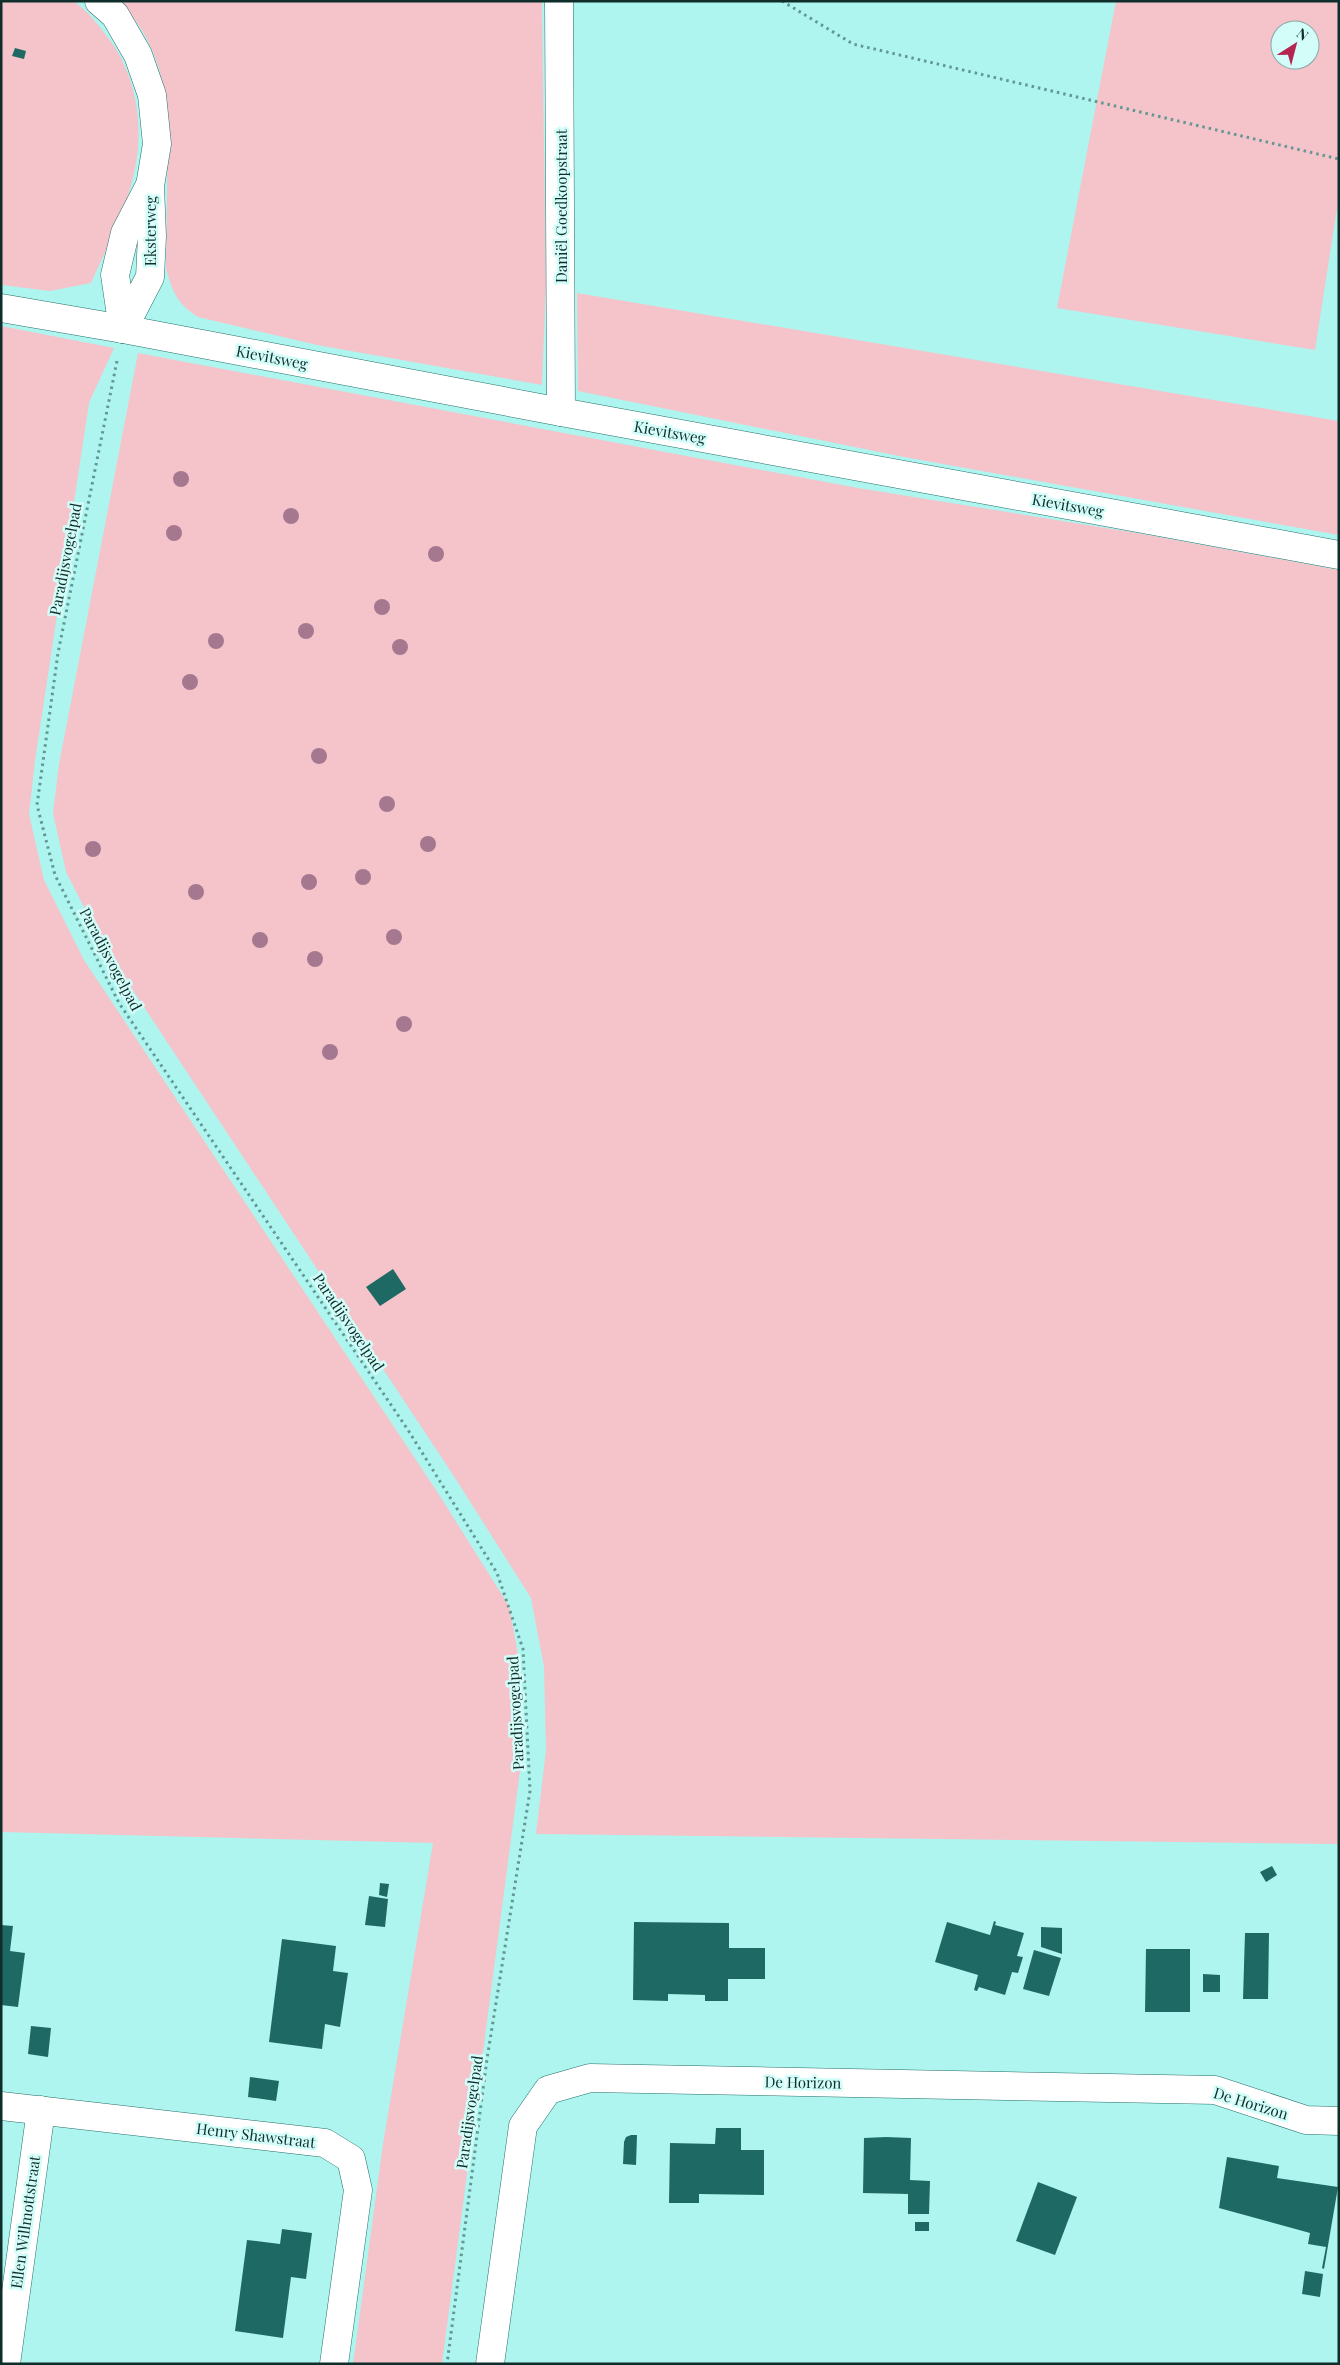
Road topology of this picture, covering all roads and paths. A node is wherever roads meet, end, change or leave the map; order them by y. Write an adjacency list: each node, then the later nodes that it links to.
1 (99, 1): 6 (street, Eksterweg)
2 (559, 1): 7 (street, Daniël Goedkoopstraat)
3 (782, 1): 4 (path)
4 (1339, 159)
5 (1, 308): 6 (street, Kievitsweg)
6 (123, 328): 7 (street, Kievitsweg); 14 (path, Paradijsvogelpad)
7 (561, 412): 8 (street, Kievitsweg)
8 (1339, 554)
9 (1, 2106): 10 (street, Henry Shawstraat)
10 (41, 2110): 12 (street, Ellen Willmottstraat); 13 (street, Henry Shawstraat)
11 (1339, 2121): 15 (street, De Horizon)
12 (6, 2364)
13 (334, 2364)
14 (447, 2364)
15 (490, 2364)

